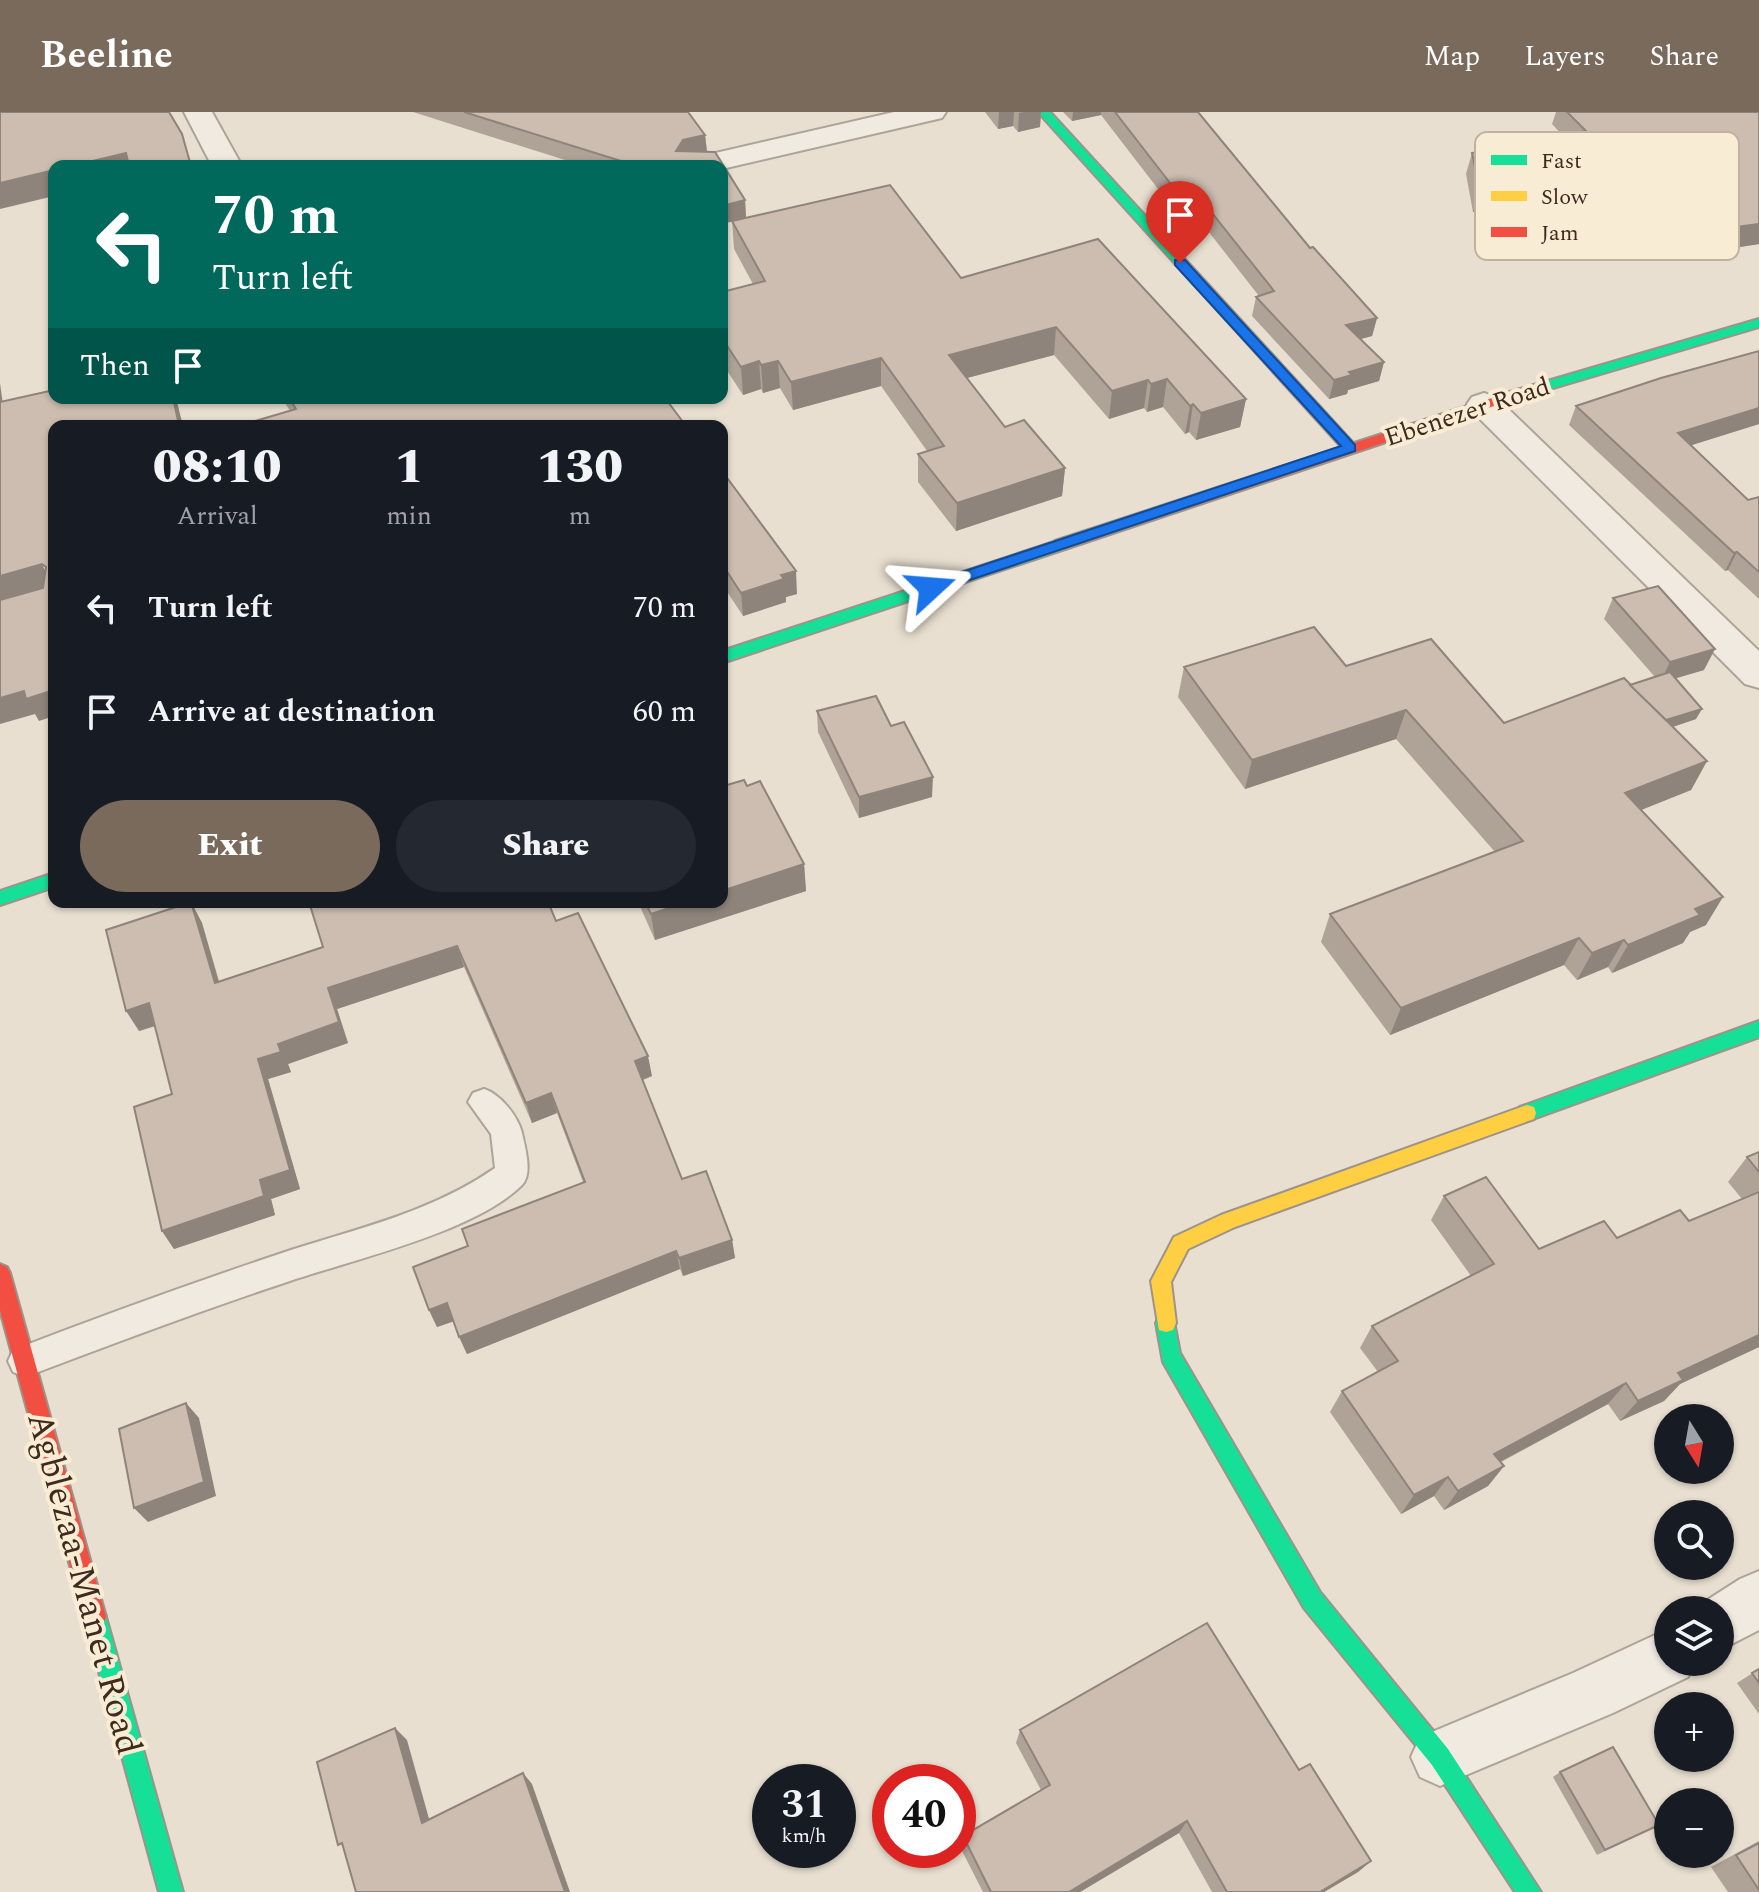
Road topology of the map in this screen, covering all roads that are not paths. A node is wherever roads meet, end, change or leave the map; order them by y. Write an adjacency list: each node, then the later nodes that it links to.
1 (198, 112): 4 (street)
2 (932, 112): 5 (street)
3 (1044, 112): 8 (street)
4 (224, 160)
5 (721, 160)
6 (1759, 323): 7 (street, Ebenezer Road)
7 (1484, 404): 8 (street, Ebenezer Road); 10 (street)
8 (1350, 448): 9 (street, Ebenezer Road)
9 (728, 655)
10 (1759, 674)
11 (48, 882): 12 (street)
12 (0, 898)
13 (1759, 1029): 20 (street)
14 (484, 1102): 16 (lane)
15 (0, 1273): 16 (street, Agblezaa-Manet Road)
16 (25, 1361): 21 (street, Agblezaa-Manet Road)
17 (1759, 1598): 18 (street)
18 (1734, 1614)
19 (1654, 1664): 20 (street)
20 (1440, 1757): 22 (street)
21 (171, 1892)
22 (1529, 1892)

